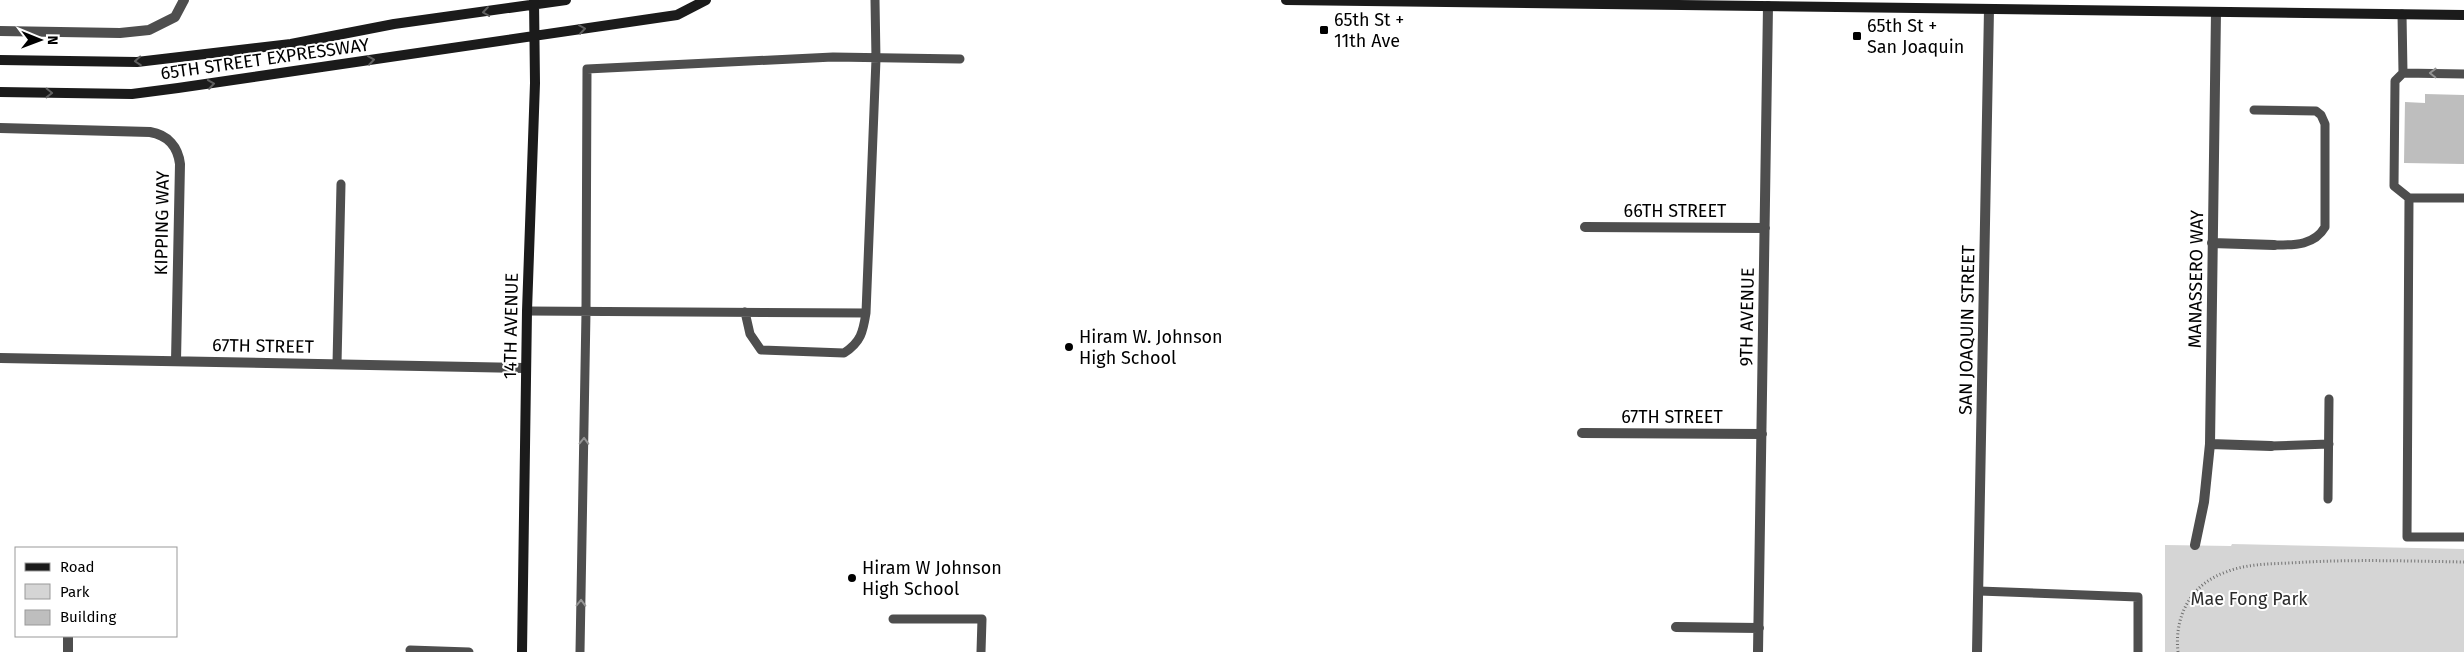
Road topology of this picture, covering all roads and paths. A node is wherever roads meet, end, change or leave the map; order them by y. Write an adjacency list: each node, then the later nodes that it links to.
1 (184, 0): 14 (street)
2 (566, 0): 7 (main road, 65TH STREET EXPRESSWAY)
3 (706, 0): 15 (main road, 65TH STREET EXPRESSWAY, one-way to 3)
4 (875, 0): 16 (lane)
5 (1286, 0): 6 (main road)
6 (1344, 0): 9 (main road)
7 (534, 2): 15 (main road, 14TH AVENUE); 18 (main road, 65TH STREET EXPRESSWAY, one-way to 18)
8 (2068, 5): 10 (main road); 11 (main road)
9 (1768, 6): 10 (main road); 28 (street, 9TH AVENUE)
10 (1989, 9): 49 (street, SAN JOAQUIN STREET)
11 (2216, 12): 12 (main road); 29 (street, MANASSERO WAY)
12 (2402, 14): 13 (main road); 19 (lane)
13 (2464, 14)
14 (0, 31)
15 (534, 36): 21 (main road, 65TH STREET EXPRESSWAY, one-way to 15); 31 (main road, 14TH AVENUE)
16 (876, 59): 17 (lane); 32 (lane); 34 (lane)
17 (960, 59)
18 (0, 60)
19 (2403, 73): 20 (lane, one-way to 19); 25 (lane)
20 (2464, 74)
21 (0, 92)
22 (2254, 110): 30 (lane)
23 (0, 128): 36 (street, KIPPING WAY)
24 (341, 184): 37 (lane)
25 (2409, 198): 26 (lane); 46 (lane)
26 (2464, 198)
27 (1585, 227): 28 (street, 66TH STREET)
28 (1765, 228): 41 (street, 9TH AVENUE)
29 (2212, 243): 30 (street); 42 (street, MANASSERO WAY)
30 (2274, 245)
31 (527, 312): 32 (lane); 38 (main road, 14TH AVENUE)
32 (586, 312): 33 (lane); 58 (lane, one-way to 32)
33 (745, 312): 34 (lane); 34 (lane)
34 (866, 313)
35 (0, 358): 36 (street, 67TH STREET)
36 (176, 361): 37 (street, 67TH STREET)
37 (337, 364): 38 (street, 67TH STREET)
38 (526, 368): 57 (main road, 14TH AVENUE)
39 (2329, 399): 43 (lane)
40 (1582, 433): 41 (street, 67TH STREET)
41 (1762, 434): 52 (street, 9TH AVENUE)
42 (2210, 444): 44 (street); 47 (street, MANASSERO WAY)
43 (2329, 444): 44 (lane); 45 (lane)
44 (2271, 446)
45 (2328, 499)
46 (2464, 538)
47 (2195, 545)
48 (2464, 562): 63 (path)
49 (1979, 592): 61 (street, SAN JOAQUIN STREET); 62 (lane)
50 (893, 619): 59 (lane)
51 (1676, 627): 52 (street)
52 (1759, 628): 60 (street, 9TH AVENUE)
53 (68, 637): 55 (street)
54 (410, 650): 56 (lane)
55 (68, 652)
56 (469, 652)
57 (522, 652)
58 (580, 652)
59 (981, 652)
60 (1758, 652)
61 (1977, 652)
62 (2138, 652)
63 (2178, 652)

